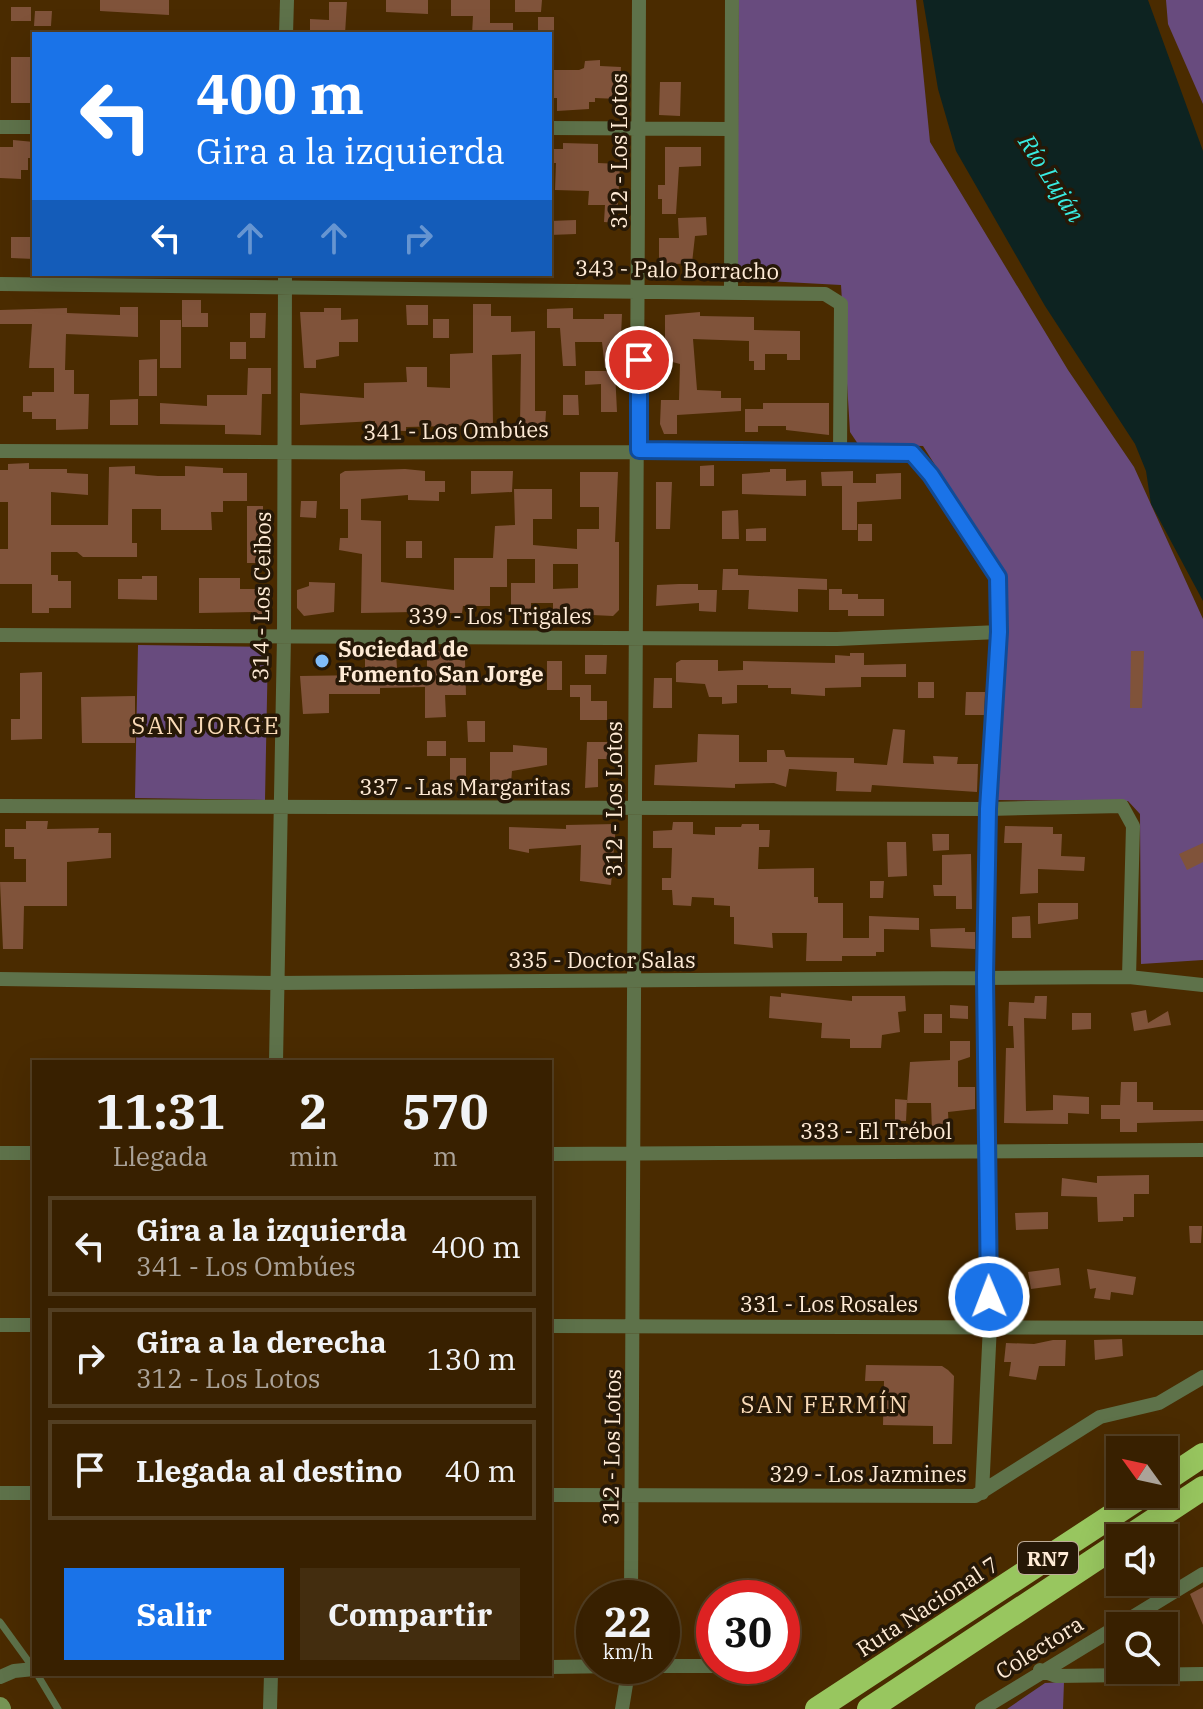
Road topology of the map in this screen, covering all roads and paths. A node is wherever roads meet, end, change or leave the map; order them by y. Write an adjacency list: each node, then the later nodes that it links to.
1 (287, 0): 4 (street)
2 (639, 0): 8 (street, 312 - Los Lotos)
3 (732, 0): 9 (street)
4 (286, 32)
5 (0, 127): 6 (street)
6 (32, 127)
7 (552, 128): 8 (street)
8 (640, 128): 9 (street); 12 (street, 312 - Los Lotos)
9 (730, 129): 13 (street)
10 (285, 281): 11 (street, 343 - Palo Borracho); 12 (street, 343 - Palo Borracho); 17 (street, 314 - Los Ceibos)
11 (0, 284)
12 (639, 290): 13 (street, 343 - Palo Borracho); 14 (street, 312 - Los Lotos)
13 (731, 292): 16 (street, 343 - Palo Borracho)
14 (639, 450): 16 (street, 341 - Los Ombúes); 17 (street, 341 - Los Ombúes); 21 (street, 312 - Los Lotos)
15 (0, 451): 17 (street, 341 - Los Ombúes)
16 (840, 453): 18 (street, 341 - Los Ombúes)
17 (284, 454): 20 (street, 314 - Los Ceibos)
18 (999, 632): 21 (street, 339 - Los Trigales); 25 (street)
19 (0, 635): 20 (street, 339 - Los Trigales)
20 (284, 637): 21 (street, 339 - Los Trigales); 24 (street, 314 - Los Ceibos)
21 (637, 637): 23 (street, 312 - Los Lotos)
22 (0, 806): 24 (street, 337 - Las Margaritas)
23 (635, 807): 24 (street, 337 - Las Margaritas); 25 (street, 337 - Las Margaritas); 29 (street, 312 - Los Lotos)
24 (278, 808): 30 (street, 314 - Los Ceibos)
25 (988, 809): 26 (street); 27 (street, 337 - Las Margaritas)
26 (985, 977): 27 (street, 335 - Doctor Salas); 29 (street, 335 - Doctor Salas); 34 (street)
27 (1129, 977): 31 (street, 335 - Doctor Salas)
28 (0, 979): 30 (street, 335 - Doctor Salas)
29 (634, 980): 30 (street, 335 - Doctor Salas); 37 (street, 312 - Los Lotos)
30 (276, 983): 32 (street, 314 - Los Ceibos)
31 (1203, 985)
32 (276, 1060)
33 (1203, 1150): 34 (street, 333 - El Trébol)
34 (987, 1152): 37 (street, 333 - El Trébol); 42 (street)
35 (0, 1153): 36 (street)
36 (32, 1153)
37 (635, 1153): 38 (street, 333 - El Trébol); 41 (street, 312 - Los Lotos)
38 (552, 1154)
39 (0, 1325): 40 (street)
40 (32, 1325)
41 (634, 1325): 42 (street, 331 - Los Rosales); 43 (street, 331 - Los Rosales); 53 (street, 312 - Los Lotos)
42 (990, 1325): 44 (street, 331 - Los Rosales); 51 (street)
43 (552, 1326)
44 (1203, 1328)
45 (1203, 1377): 51 (street, 329 - Los Jazmines)
46 (1203, 1455): 47 (highway)
47 (1178, 1472)
48 (1203, 1488): 55 (highway)
49 (0, 1493): 50 (street)
50 (32, 1493)
51 (982, 1493): 53 (street, 329 - Los Jazmines)
52 (552, 1495): 53 (street, 329 - Los Jazmines)
53 (632, 1496): 58 (street, 312 - Los Lotos)
54 (1124, 1508): 73 (highway, Ruta Nacional 7 / RN7)
55 (1148, 1524)
56 (1106, 1552): 74 (highway, RN7)
57 (1203, 1574): 63 (street, Colectora)
58 (631, 1580)
59 (0, 1622): 60 (lane)
60 (32, 1667)
61 (552, 1667): 62 (street)
62 (576, 1667)
63 (1040, 1670): 65 (street); 75 (street, Colectora)
64 (32, 1671): 68 (street)
65 (1203, 1674)
66 (38, 1676): 70 (lane)
67 (271, 1676): 71 (street)
68 (0, 1677)
69 (626, 1684): 72 (street)
70 (58, 1709)
71 (270, 1709)
72 (622, 1709)
73 (817, 1709)
74 (869, 1709)
75 (982, 1709)

